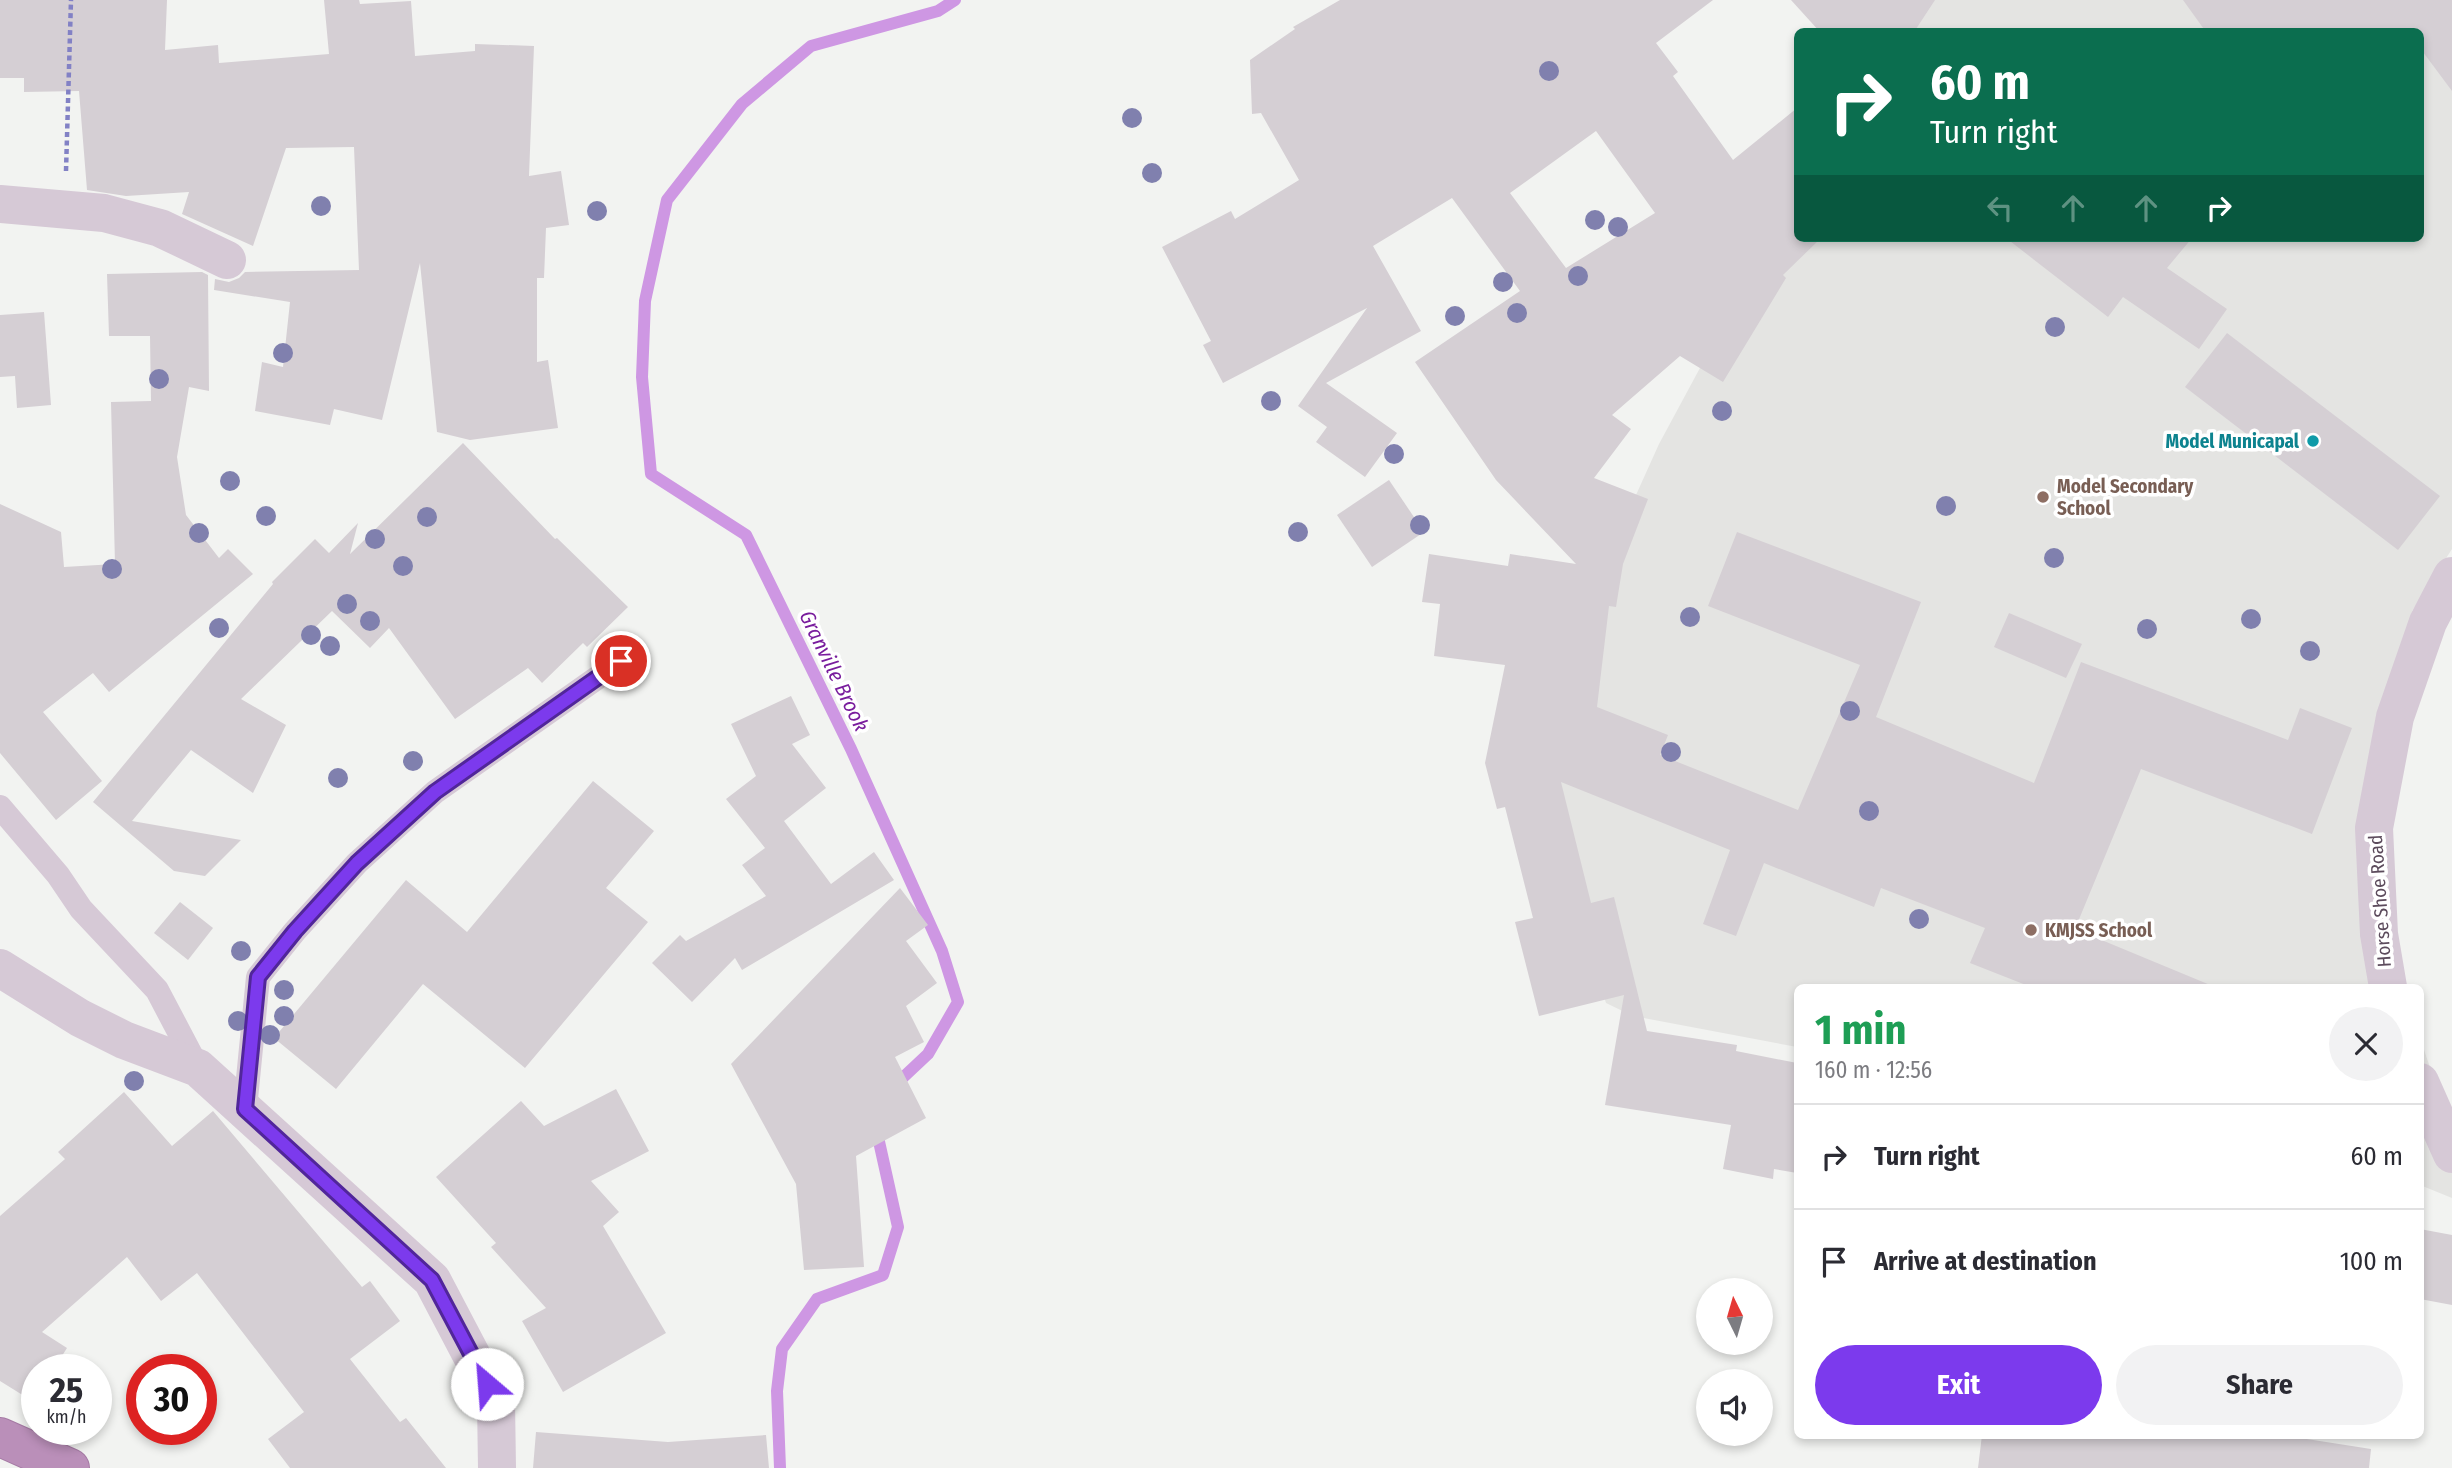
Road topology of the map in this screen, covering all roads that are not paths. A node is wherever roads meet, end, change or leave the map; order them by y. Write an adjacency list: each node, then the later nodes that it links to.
1 (0, 205): 2 (street)
2 (227, 260)
3 (2452, 576): 7 (street, Horse Shoe Road)
4 (621, 661): 10 (lane)
5 (0, 807): 8 (lane)
6 (0, 968): 8 (street)
7 (2387, 984)
8 (198, 1068): 10 (street)
9 (2424, 1091): 11 (street)
10 (245, 1109): 14 (street)
11 (2452, 1154)
12 (0, 1437): 13 (highway)
13 (70, 1468)
14 (497, 1468)

